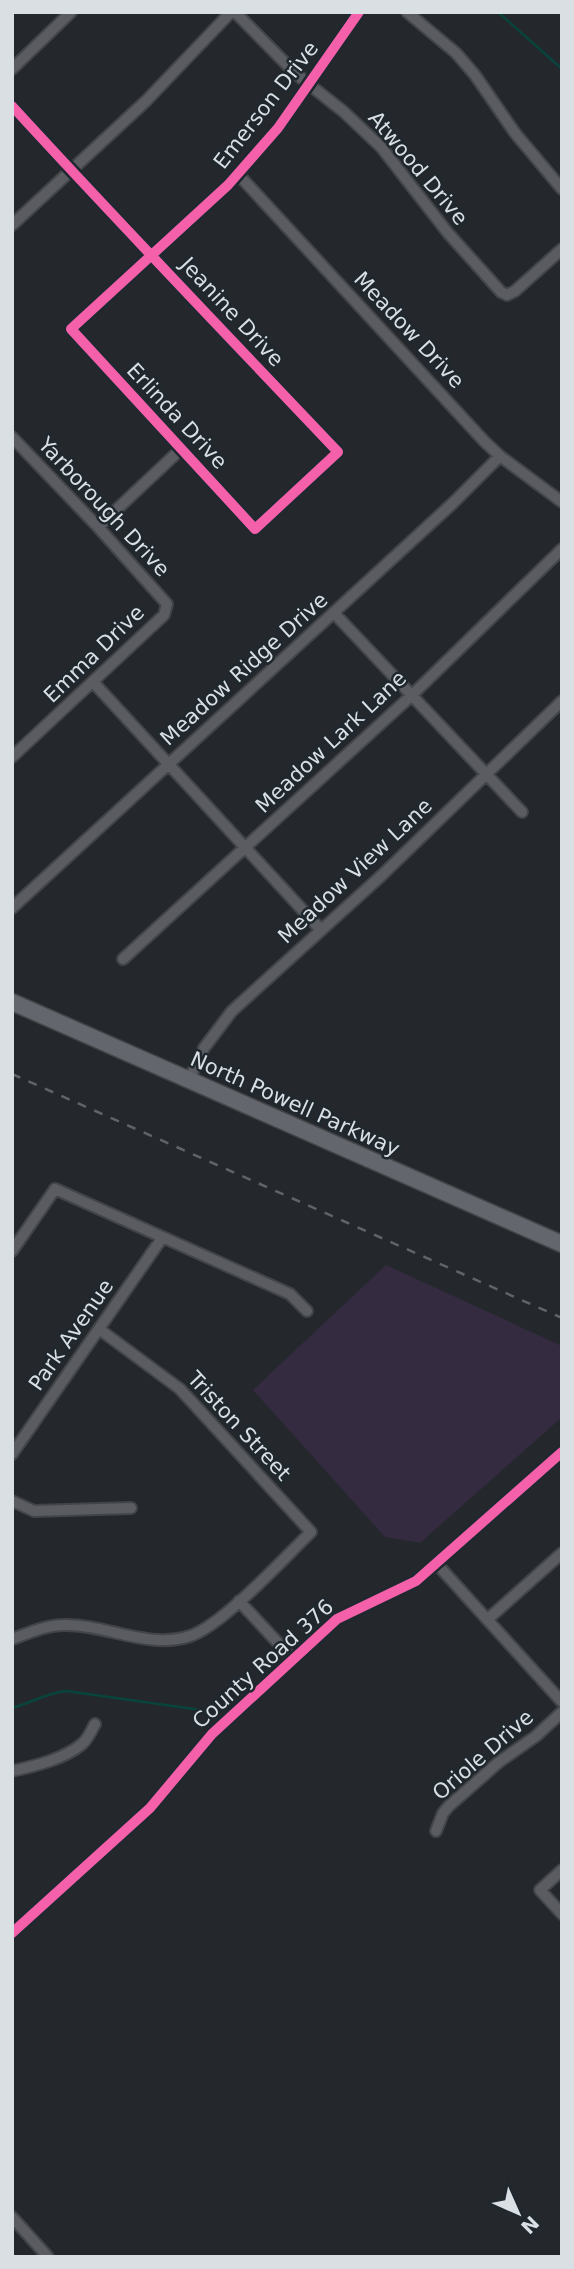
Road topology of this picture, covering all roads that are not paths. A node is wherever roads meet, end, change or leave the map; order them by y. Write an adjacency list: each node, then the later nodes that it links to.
1 (71, 12): 5 (street)
2 (233, 12): 6 (street, Atwood Drive); 8 (street)
3 (359, 12): 6 (street, Emerson Drive)
4 (407, 12): 10 (street)
5 (13, 68)
6 (309, 85): 9 (street, Emerson Drive); 12 (street, Atwood Drive)
7 (12, 106): 8 (street, Jeanine Drive)
8 (72, 170): 11 (street); 13 (street, Jeanine Drive)
9 (238, 174): 13 (street, Emerson Drive); 17 (street, Meadow Drive)
10 (562, 189)
11 (12, 225)
12 (562, 249)
13 (152, 255): 14 (street, Emerson Drive); 20 (street, Jeanine Drive)
14 (71, 329): 16 (street, Erlinda Drive)
15 (12, 437): 19 (street, Yarborough Drive)
16 (180, 449): 19 (street); 20 (street, Erlinda Drive)
17 (500, 456): 18 (street, Meadow Drive); 23 (street, Meadow Ridge Drive)
18 (562, 502)
19 (98, 527): 22 (street, Yarborough Drive)
20 (255, 529)
21 (562, 549): 25 (street, Meadow Lark Lane)
22 (167, 604): 24 (street, Emma Drive)
23 (334, 613): 25 (street); 28 (street, Meadow Ridge Drive)
24 (94, 683): 27 (street, Emma Drive); 28 (street)
25 (411, 696): 29 (street); 31 (street, Meadow Lark Lane)
26 (562, 701): 29 (street, Meadow View Lane)
27 (12, 757)
28 (168, 765): 31 (street); 32 (street, Meadow Ridge Drive)
29 (486, 774): 30 (street); 33 (street, Meadow View Lane)
30 (522, 812)
31 (246, 847): 33 (street); 34 (street, Meadow Lark Lane)
32 (12, 908)
33 (321, 930): 36 (street, Meadow View Lane)
34 (123, 959)
35 (12, 1002): 36 (main road, North Powell Parkway)
36 (189, 1080): 38 (main road, North Powell Parkway)
37 (162, 1238): 39 (street); 40 (street); 41 (street, Park Avenue)
38 (562, 1244)
39 (12, 1251)
40 (307, 1311)
41 (99, 1329): 43 (street, Park Avenue); 48 (street, Triston Street)
42 (562, 1451): 47 (street, County Road 376)
43 (12, 1454)
44 (12, 1501): 45 (street)
45 (131, 1508)
46 (562, 1553): 49 (street)
47 (436, 1563): 49 (street); 51 (street, County Road 376)
48 (239, 1601): 50 (street); 51 (street)
49 (488, 1619): 52 (street)
50 (12, 1639)
51 (293, 1659): 59 (street, County Road 376)
52 (562, 1702)
53 (562, 1712): 56 (street, Oriole Drive)
54 (95, 1724): 55 (street)
55 (12, 1770)
56 (436, 1831)
57 (562, 1870): 58 (street)
58 (562, 1914)
59 (12, 1933)
60 (12, 2217): 61 (street)
61 (48, 2257)

